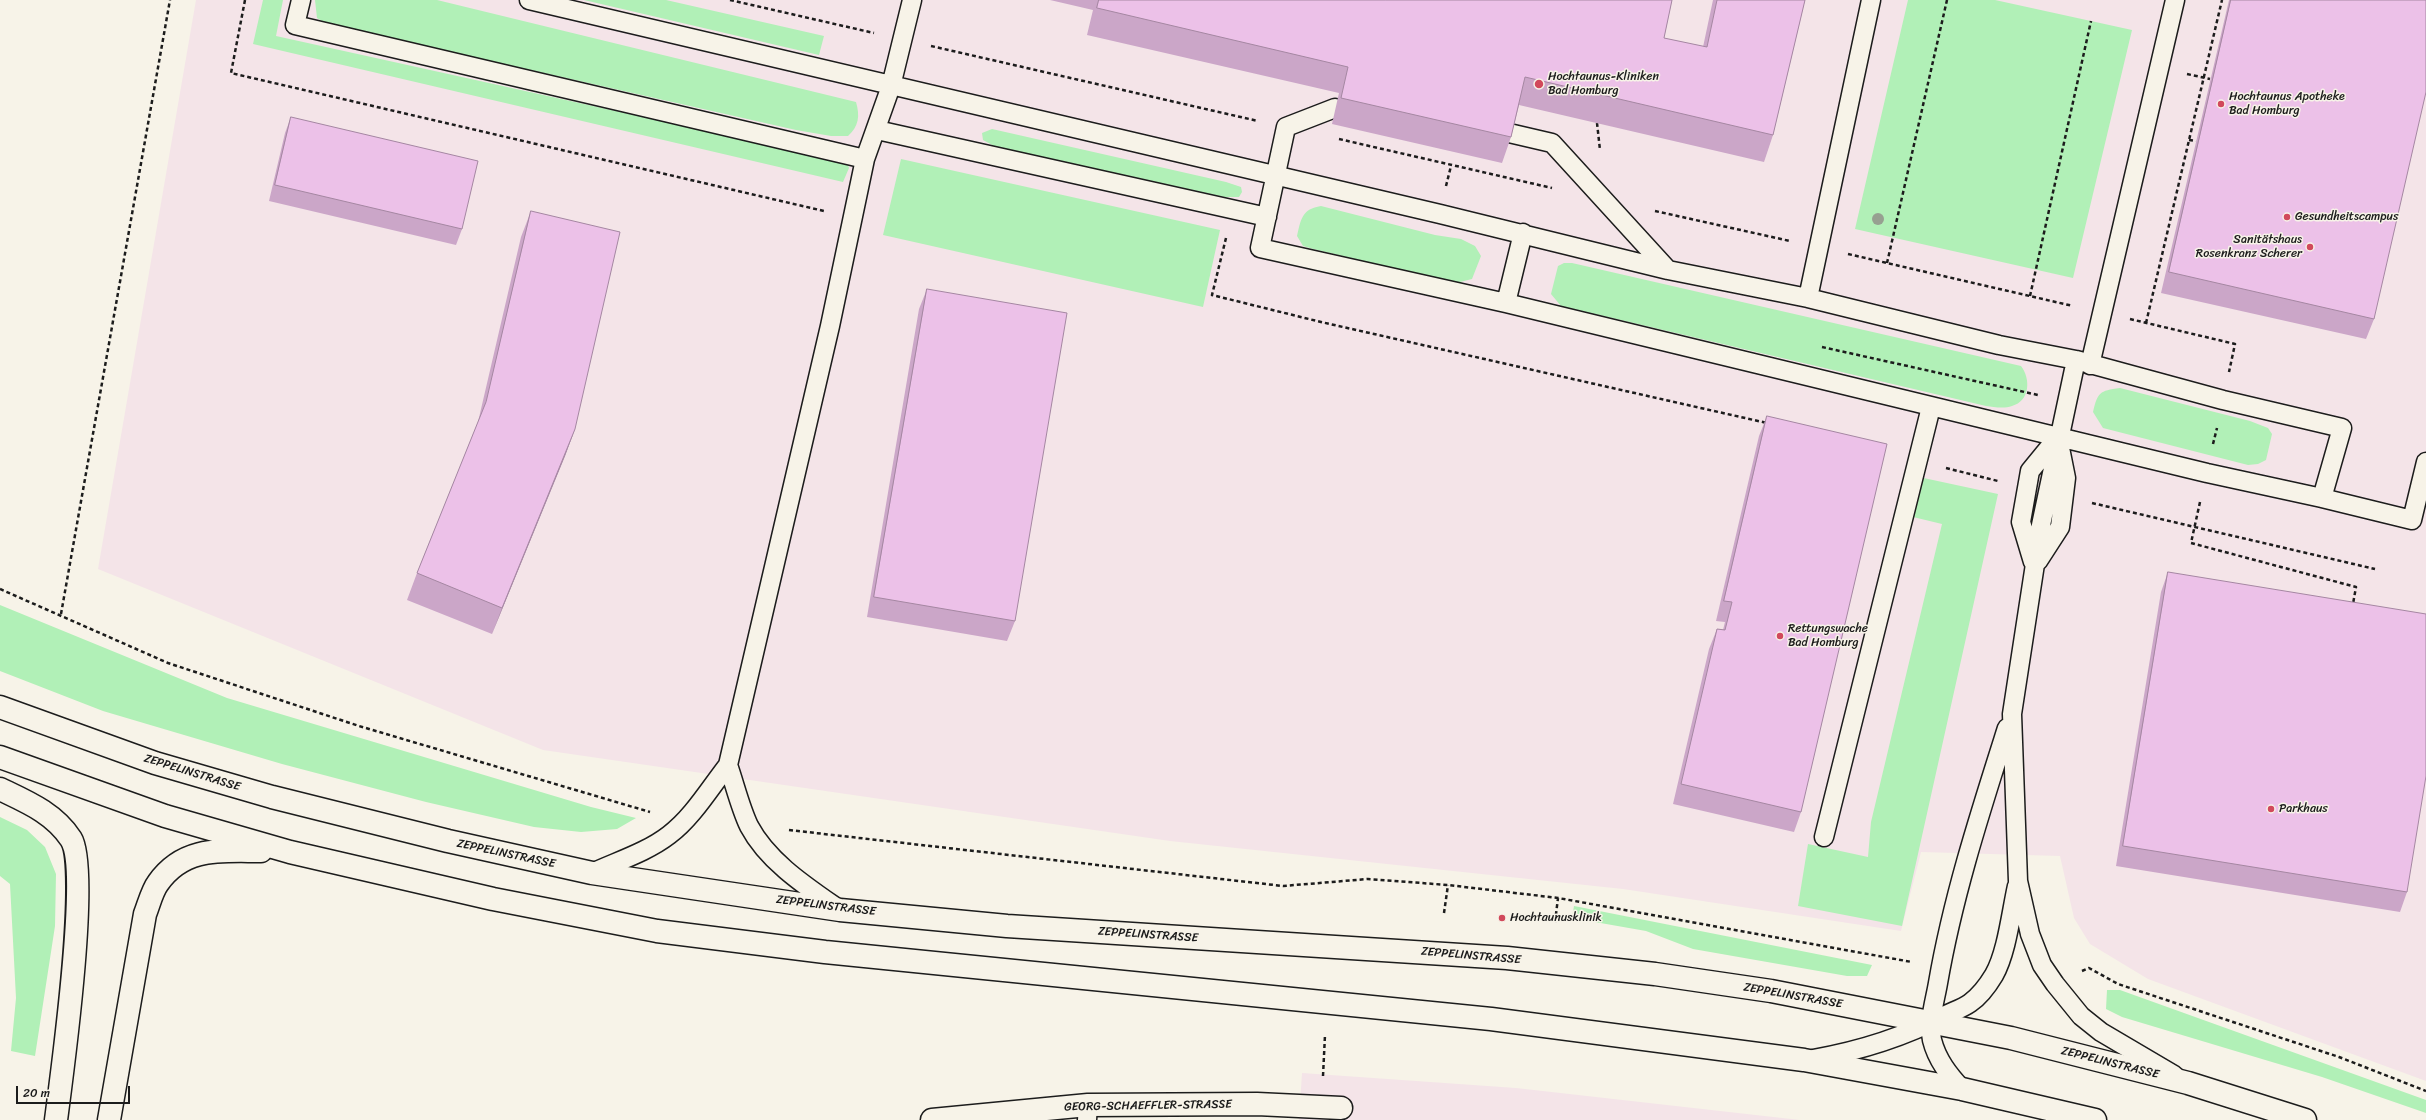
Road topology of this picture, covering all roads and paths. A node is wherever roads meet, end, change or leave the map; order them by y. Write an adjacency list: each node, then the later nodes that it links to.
1 (170, 0): 52 (path)
2 (245, 0): 26 (path)
3 (300, 0): 22 (lane)
4 (529, 0): 15 (lane)
5 (730, 0): 12 (path)
6 (912, 0): 12 (lane)
7 (1871, 0): 30 (lane)
8 (1947, 0): 31 (path)
9 (2175, 0): 38 (lane)
10 (2222, 0): 13 (path)
11 (2091, 21): 33 (path)
12 (904, 40): 15 (lane); 17 (path)
13 (2204, 77): 14 (path); 20 (path)
14 (2210, 79)
15 (891, 86): 18 (lane); 23 (lane)
16 (1335, 108): 17 (lane)
17 (1286, 127): 23 (lane); 24 (path)
18 (877, 130): 22 (lane); 27 (lane)
19 (1509, 133): 32 (lane)
20 (2189, 140): 21 (path); 37 (path)
21 (2196, 141)
22 (865, 159): 26 (lane)
23 (1275, 175): 27 (lane); 28 (lane)
24 (1559, 190)
25 (1651, 210): 30 (path)
26 (854, 216): 56 (lane)
27 (1266, 217): 35 (lane)
28 (1523, 233): 32 (lane); 35 (lane)
29 (1227, 234): 40 (path)
30 (1818, 247): 31 (path); 34 (lane)
31 (1887, 263): 33 (path)
32 (1668, 270): 34 (lane)
33 (2030, 296): 36 (path)
34 (1808, 298): 38 (lane)
35 (1506, 303): 39 (lane)
36 (2074, 307)
37 (2146, 323)
38 (2083, 363): 41 (lane); 46 (lane)
39 (1931, 407): 41 (lane); 42 (lane)
40 (1772, 425)
41 (2058, 437): 44 (lane); 45 (lane); 46 (lane); 48 (lane)
42 (1918, 459): 44 (path); 60 (lane)
43 (2426, 462): 46 (lane)
44 (2027, 488): 48 (lane)
45 (2063, 496): 47 (path); 48 (lane)
46 (2322, 498)
47 (2195, 527): 49 (path); 51 (path)
48 (2034, 567): 54 (lane)
49 (2375, 568)
50 (0, 589): 52 (path)
51 (2352, 609)
52 (61, 614): 58 (path)
53 (0, 707): 62 (main road, ZEPPELINSTRASSE)
54 (2012, 714): 63 (lane); 69 (lane)
55 (0, 757): 61 (main road)
56 (728, 765): 62 (lane); 66 (lane)
57 (0, 789): 79 (main road)
58 (652, 812)
59 (784, 830): 64 (path)
60 (1824, 837)
61 (290, 852): 71 (main road); 80 (main road)
62 (592, 872): 66 (main road, ZEPPELINSTRASSE)
63 (2018, 882): 70 (lane); 72 (lane)
64 (1448, 885): 65 (path); 67 (path)
65 (1558, 898): 68 (path); 69 (path)
66 (840, 910): 72 (main road, ZEPPELINSTRASSE)
67 (1444, 914)
68 (1555, 922)
69 (1940, 969): 72 (lane)
70 (2055, 984): 74 (lane); 76 (path)
71 (1327, 1003): 73 (main road); 77 (path)
72 (1931, 1023): 73 (lane); 74 (main road, ZEPPELINSTRASSE); 75 (lane)
73 (1804, 1060): 75 (main road)
74 (2188, 1083): 83 (main road, ZEPPELINSTRASSE)
75 (1962, 1089): 82 (main road)
76 (2426, 1092)
77 (1332, 1107): 78 (main road, GEORG-SCHAEFFLER-STRASSE)
78 (1088, 1112): 81 (main road, GEORG-SCHAEFFLER-STRASSE)
79 (56, 1120)
80 (109, 1120)
81 (932, 1120)
82 (2095, 1120)
83 (2305, 1120)

